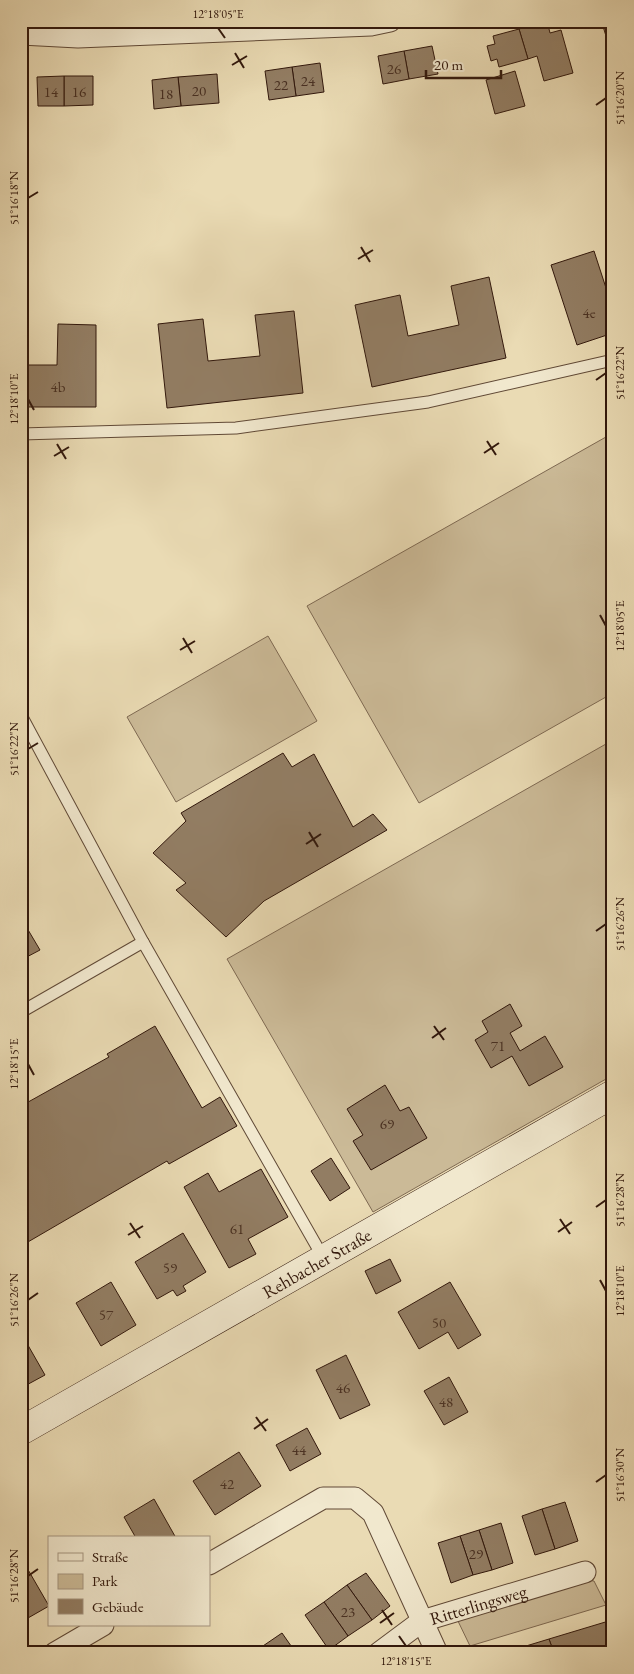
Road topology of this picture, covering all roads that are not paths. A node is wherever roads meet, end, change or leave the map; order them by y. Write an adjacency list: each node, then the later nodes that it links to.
1 (390, 21): 2 (street)
2 (21, 34)
3 (613, 360): 4 (lane)
4 (21, 434)
5 (21, 715): 6 (lane)
6 (143, 942): 7 (lane); 9 (lane)
7 (21, 1012)
8 (613, 1094): 9 (street, Rehbacher Straße)
9 (324, 1259): 10 (street, Rehbacher Straße)
10 (21, 1431)
11 (210, 1563): 13 (street)
12 (585, 1572): 13 (street, Ritterlingsweg)
13 (422, 1622): 16 (street, Ritterlingsweg); 17 (street)
14 (101, 1626): 15 (street)
15 (55, 1653)
16 (379, 1653)
17 (437, 1653)

